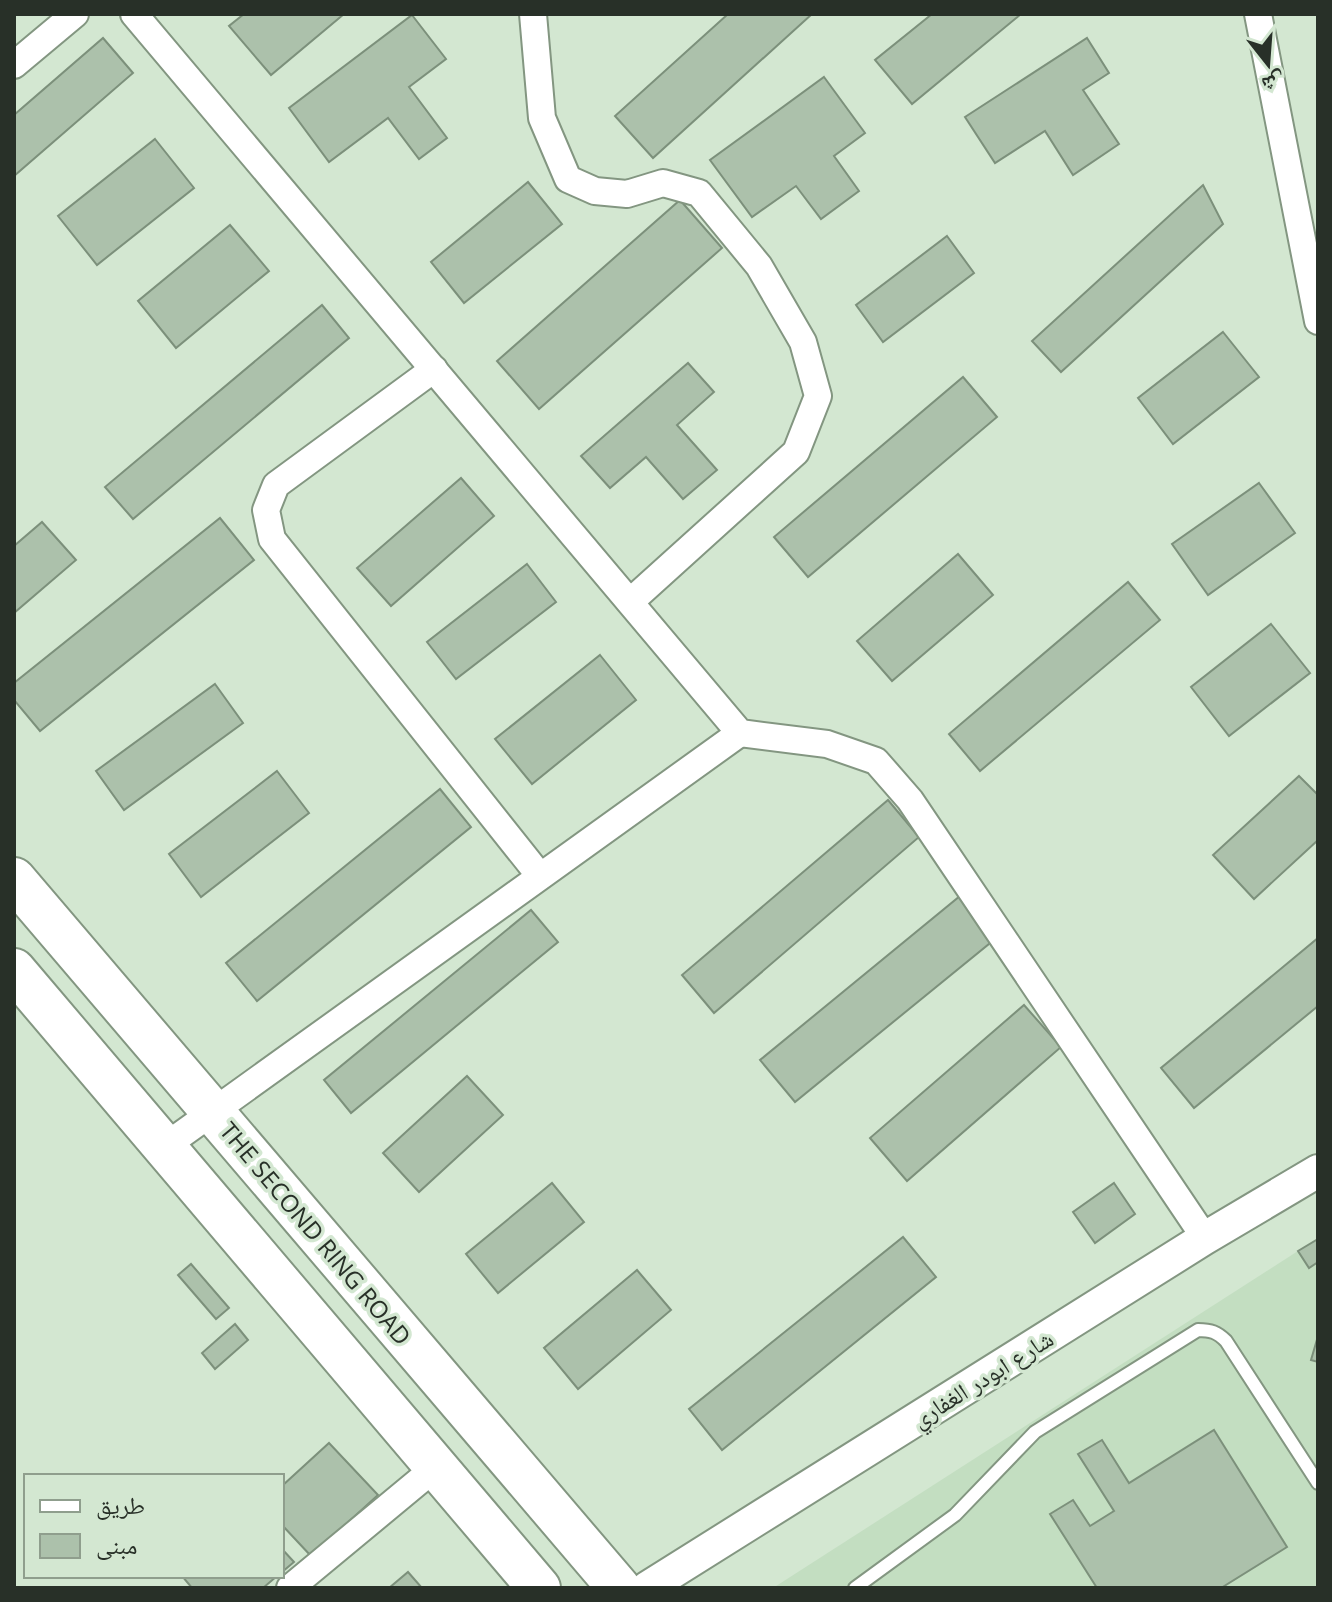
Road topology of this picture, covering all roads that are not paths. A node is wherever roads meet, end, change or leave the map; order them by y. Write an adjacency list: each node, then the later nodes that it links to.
1 (75, 14): 5 (street)
2 (134, 14): 7 (street)
3 (533, 14): 8 (street)
4 (1258, 14): 6 (street)
5 (14, 65)
6 (1318, 321)
7 (434, 369): 8 (street); 10 (street)
8 (630, 602): 9 (street)
9 (740, 733): 10 (street); 16 (street)
10 (540, 876): 13 (street)
11 (14, 879): 13 (highway, THE SECOND RING ROAD)
12 (14, 970): 14 (highway)
13 (212, 1110): 14 (street); 21 (highway, THE SECOND RING ROAD)
14 (164, 1147): 17 (highway)
15 (1318, 1171): 16 (street, شارع ابودر الغفاري)
16 (1205, 1238): 22 (street, شارع ابودر الغفاري)
17 (436, 1467): 19 (street); 20 (highway)
18 (1318, 1483): 23 (lane)
19 (290, 1588)
20 (539, 1588)
21 (619, 1588)
22 (647, 1588)
23 (855, 1588)

